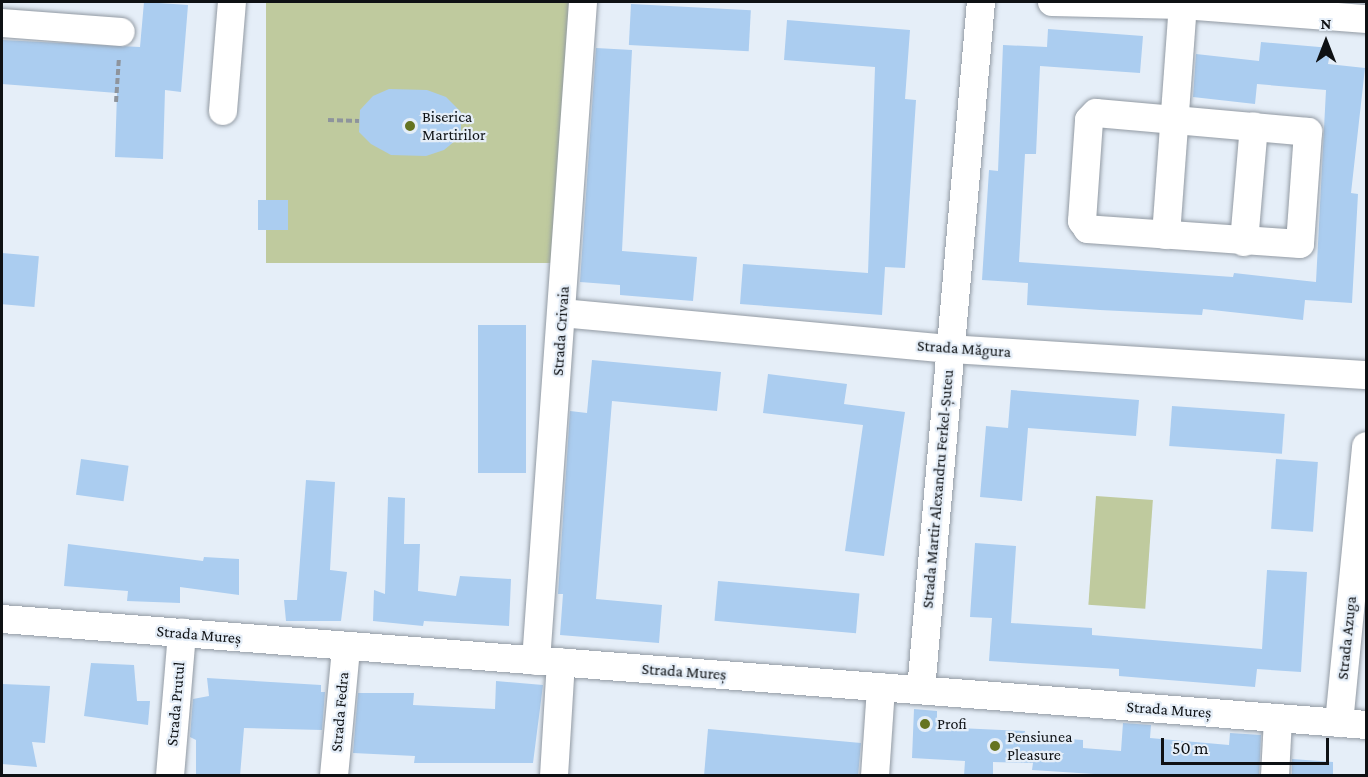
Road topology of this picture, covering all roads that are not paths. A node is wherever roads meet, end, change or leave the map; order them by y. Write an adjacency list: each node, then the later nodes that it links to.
1 (232, 2): 10 (street)
2 (583, 2): 15 (street, Strada Crivaia)
3 (981, 2): 16 (street, Strada Martir Alexandru Ferkel-Șuteu)
4 (1052, 2): 5 (street)
5 (1183, 5): 6 (street); 11 (street)
6 (1232, 5): 7 (street)
7 (1366, 19)
8 (2, 23): 9 (street)
9 (122, 32)
10 (223, 111)
11 (1174, 119): 12 (street); 13 (street); 13 (street)
12 (1254, 126): 14 (street); 14 (street)
13 (1166, 235): 14 (street)
14 (1244, 242)
15 (562, 313): 16 (street, Strada Măgura); 22 (street, Strada Crivaia)
16 (950, 349): 17 (street, Strada Măgura); 24 (street, Strada Martir Alexandru Ferkel-Șuteu)
17 (1366, 375)
18 (1366, 446): 26 (street, Strada Azuga)
19 (2, 619): 20 (street, Strada Mureș)
20 (182, 633): 21 (street, Strada Mureș); 27 (street, Strada Prutul)
21 (346, 648): 22 (street, Strada Mureș); 28 (street, Strada Fedra)
22 (548, 662): 23 (street, Strada Mureș); 29 (street, Strada Crivaia)
23 (881, 687): 24 (street, Strada Mureș); 30 (street)
24 (921, 690): 25 (street, Strada Mureș)
25 (1278, 718): 26 (street, Strada Mureș); 31 (street)
26 (1353, 724)
27 (170, 776)
28 (334, 776)
29 (554, 776)
30 (875, 776)
31 (1275, 776)

